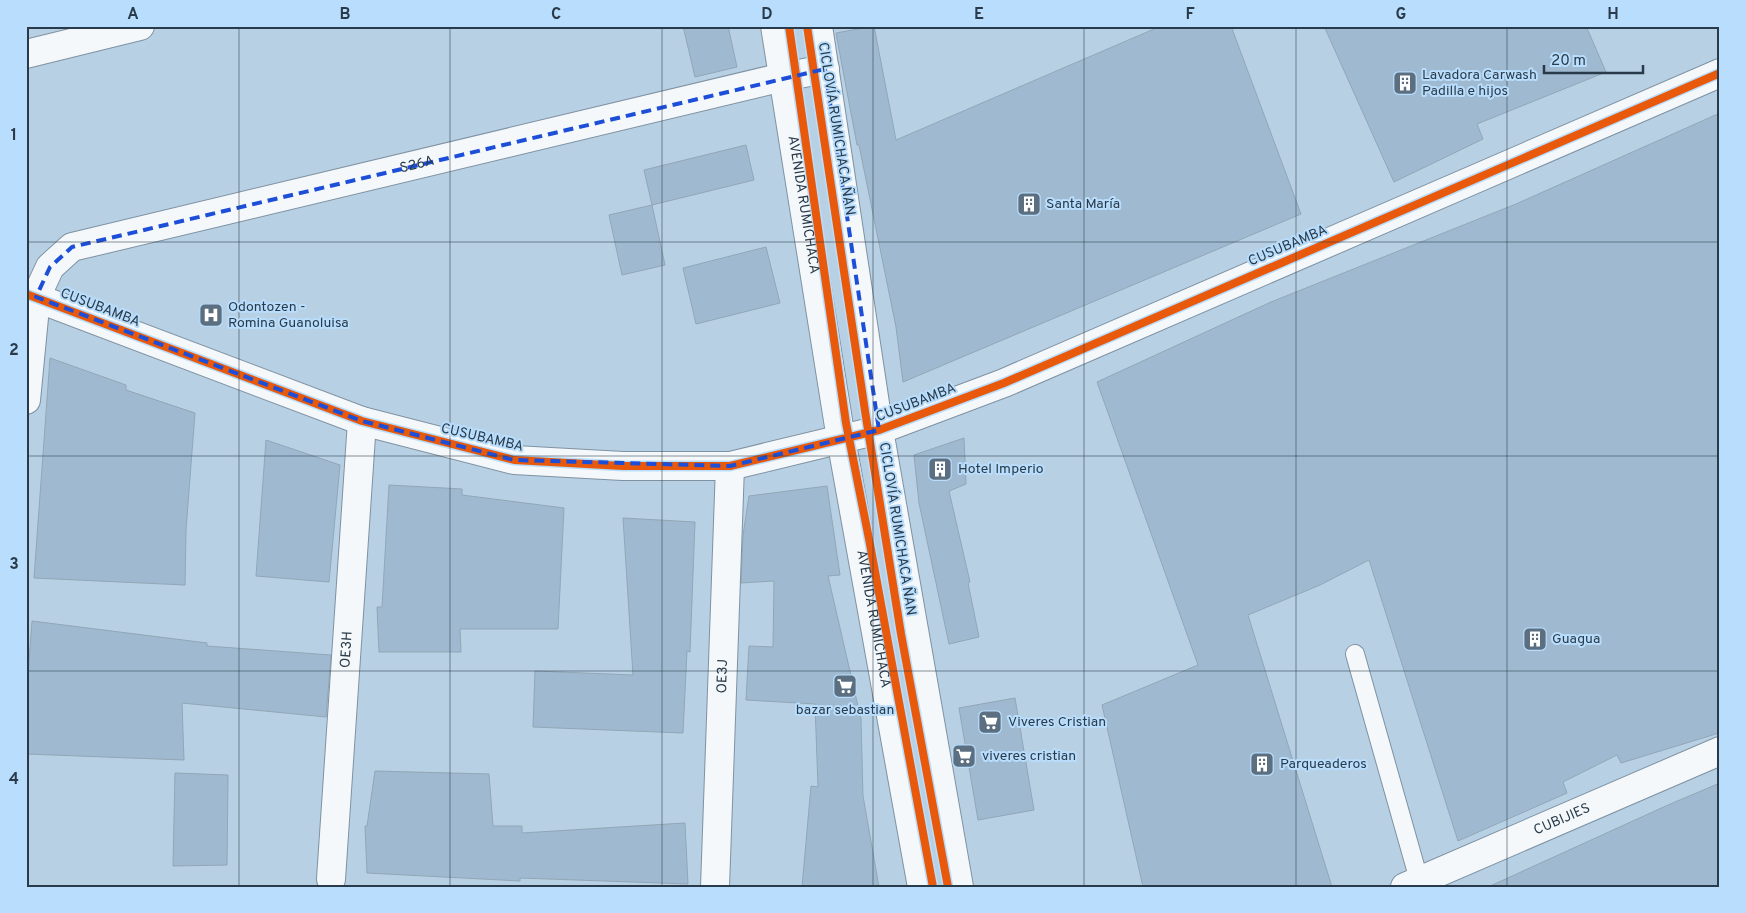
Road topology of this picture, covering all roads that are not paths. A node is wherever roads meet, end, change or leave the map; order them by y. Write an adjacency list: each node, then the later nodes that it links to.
1 (140, 26): 4 (street)
2 (775, 26): 8 (street, AVENIDA RUMICHACA)
3 (818, 26): 6 (street)
4 (84, 33): 5 (street)
5 (26, 54)
6 (825, 70): 8 (street, S26A); 12 (street)
7 (1720, 73): 12 (street, CUSUBAMBA)
8 (783, 77): 9 (street, S26A); 13 (street, AVENIDA RUMICHACA)
9 (31, 296): 10 (street, S26A); 11 (street, CUSUBAMBA)
10 (26, 400)
11 (362, 421): 14 (street, CUSUBAMBA); 17 (street, OE3H)
12 (879, 430): 13 (street, CUSUBAMBA); 21 (street)
13 (841, 440): 14 (street, CUSUBAMBA); 20 (street, AVENIDA RUMICHACA)
14 (730, 466): 19 (street, OE3J)
15 (1355, 654): 18 (lane)
16 (1720, 751): 18 (street, CUBIJIES)
17 (331, 879)
18 (1412, 884)
19 (715, 887)
20 (922, 887)
21 (959, 887)

